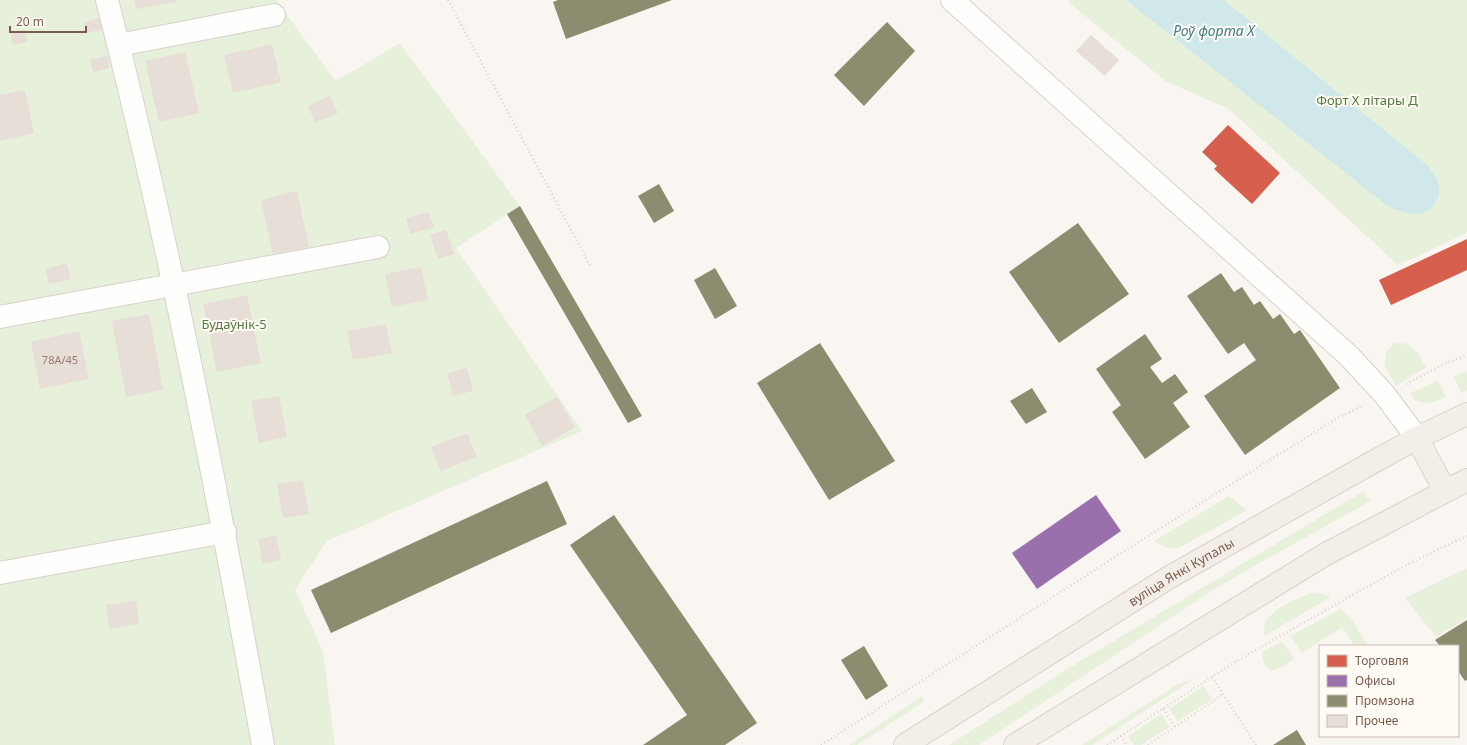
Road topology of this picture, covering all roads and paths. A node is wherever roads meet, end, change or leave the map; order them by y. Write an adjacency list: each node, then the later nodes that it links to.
1 (107, 0): 5 (lane)
2 (448, 0): 7 (path)
3 (952, 0): 11 (lane)
4 (274, 15): 5 (lane)
5 (119, 45): 8 (lane)
6 (378, 247): 8 (lane)
7 (591, 267)
8 (174, 284): 9 (lane); 16 (lane)
9 (0, 317)
10 (1467, 355): 11 (path)
11 (1385, 395): 13 (lane); 25 (path)
12 (1467, 414): 13 (main road, вуліца Янкі Купалы)
13 (1417, 438): 15 (main road); 26 (main road, вуліца Янкі Купалы)
14 (1467, 480): 15 (main road)
15 (1445, 491): 27 (main road)
16 (224, 532): 18 (lane); 24 (lane)
17 (1467, 536): 19 (path)
18 (0, 573)
19 (1212, 678): 20 (path); 21 (path)
20 (1223, 694): 22 (path); 31 (path)
21 (1164, 708): 22 (path); 23 (path)
22 (1175, 727): 30 (path)
23 (1121, 736): 28 (path); 29 (path)
24 (263, 745)
25 (821, 745)
26 (905, 745)
27 (1015, 745)
28 (1107, 745)
29 (1127, 745)
30 (1148, 745)
31 (1256, 745)

